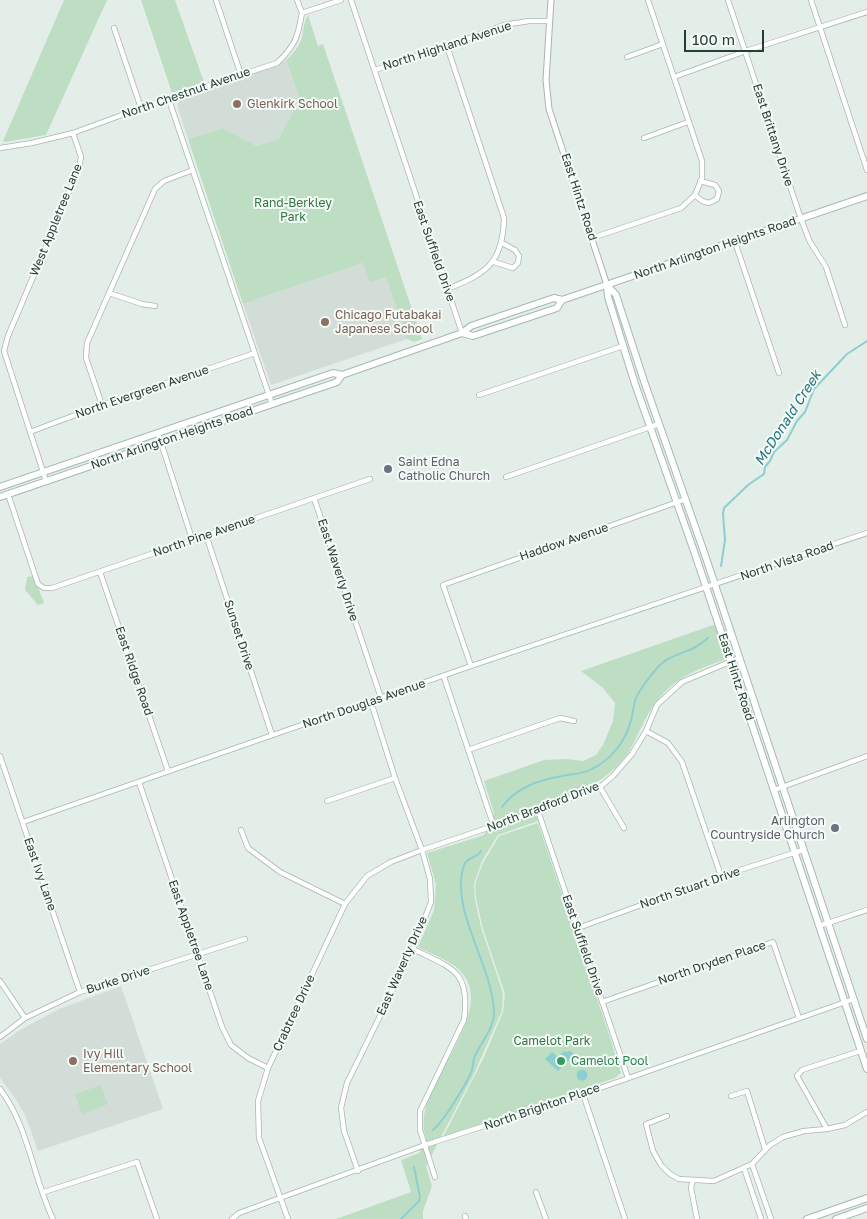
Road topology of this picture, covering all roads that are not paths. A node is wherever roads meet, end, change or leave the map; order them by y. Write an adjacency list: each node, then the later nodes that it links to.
1 (216, 0): 19 (street)
2 (297, 0): 10 (street)
3 (341, 0): 10 (street)
4 (350, 0): 18 (street, East Suffield Drive)
5 (551, 0): 11 (street, East Hintz Road)
6 (648, 0): 14 (street)
7 (728, 0): 16 (street, East Brittany Drive)
8 (811, 0): 12 (street)
9 (867, 12): 12 (street)
10 (302, 14): 19 (street, North Chestnut Avenue)
11 (550, 21): 15 (street, North Highland Avenue); 33 (street, East Hintz Road)
12 (820, 27): 16 (street); 28 (street)
13 (114, 28): 22 (street)
14 (663, 44): 17 (street); 20 (street)
15 (447, 46): 18 (street, North Highland Avenue); 35 (street)
16 (746, 52): 20 (street); 32 (street, East Brittany Drive)
17 (627, 57)
18 (375, 70): 38 (street, East Suffield Drive)
19 (241, 75): 21 (street, North Chestnut Avenue)
20 (674, 77): 23 (street)
21 (169, 100): 22 (street, North Chestnut Avenue); 27 (street)
22 (141, 108): 24 (street, North Chestnut Avenue)
23 (688, 122): 25 (street); 29 (street)
24 (74, 133): 26 (street, North Chestnut Avenue); 54 (street, West Appletree Lane)
25 (644, 138)
26 (0, 148)
27 (193, 170): 39 (street); 45 (street)
28 (867, 170)
29 (700, 181): 30 (street); 30 (street)
30 (696, 194): 33 (street)
31 (867, 196): 32 (main road, North Arlington Heights Road)
32 (801, 219): 34 (main road, North Arlington Heights Road); 42 (street, East Brittany Drive)
33 (592, 238): 37 (street, East Hintz Road)
34 (735, 242): 37 (main road, North Arlington Heights Road); 46 (street)
35 (502, 243): 36 (street); 36 (street)
36 (494, 262): 38 (street)
37 (607, 285): 40 (main road, North Arlington Heights Road); 44 (main road, East Hintz Road); 52 (main road, East Hintz Road)
38 (447, 289): 43 (street, East Suffield Drive)
39 (109, 293): 41 (street); 51 (street)
40 (562, 300): 43 (main road, North Arlington Heights Road); 43 (main road, North Arlington Heights Road)
41 (155, 306)
42 (845, 325)
43 (462, 333): 47 (main road, North Arlington Heights Road)
44 (623, 346): 49 (street); 53 (main road, East Hintz Road)
45 (255, 353): 48 (street); 51 (street, North Evergreen Avenue)
46 (779, 373)
47 (342, 375): 48 (main road, North Arlington Heights Road); 50 (main road, North Arlington Heights Road)
48 (269, 395): 50 (street); 55 (main road, North Arlington Heights Road)
49 (479, 395)
50 (272, 404): 56 (main road, North Arlington Heights Road)
51 (102, 405): 54 (street, North Evergreen Avenue)
52 (659, 424): 53 (street); 65 (main road, East Hintz Road)
53 (650, 428): 58 (street); 66 (main road, East Hintz Road)
54 (30, 432): 57 (street)
55 (158, 433): 56 (street); 57 (main road, North Arlington Heights Road)
56 (161, 442): 60 (main road, North Arlington Heights Road); 69 (street)
57 (43, 472): 60 (street); 61 (main road, North Arlington Heights Road)
58 (506, 477)
59 (370, 479): 64 (street, North Pine Avenue)
60 (46, 481): 62 (main road, North Arlington Heights Road)
61 (0, 487)
62 (8, 494): 63 (main road, North Arlington Heights Road); 70 (street, North Pine Avenue)
63 (0, 497)
64 (314, 498): 68 (street, North Pine Avenue); 77 (street, East Waverly Drive)
65 (686, 499): 66 (street, Haddow Avenue); 71 (main road, East Hintz Road)
66 (677, 502): 72 (main road, East Hintz Road); 75 (street, Haddow Avenue)
67 (867, 533): 71 (street, North Vista Road)
68 (206, 535): 69 (street, North Pine Avenue); 81 (street, Sunset Drive)
69 (192, 539): 70 (street, North Pine Avenue)
70 (100, 572): 85 (street, East Ridge Road)
71 (715, 585): 72 (street, North Vista Road); 73 (main road, East Hintz Road)
72 (706, 588): 74 (main road, East Hintz Road); 75 (street, North Douglas Avenue)
73 (739, 658): 74 (street, North Bradford Drive); 88 (main road, East Hintz Road)
74 (731, 661): 80 (street, North Bradford Drive); 90 (main road, East Hintz Road)
75 (471, 666): 76 (street, North Douglas Avenue)
76 (444, 677): 77 (street, North Douglas Avenue); 82 (street)
77 (381, 698): 78 (street, North Douglas Avenue)
78 (371, 702): 81 (street, North Douglas Avenue); 86 (street, East Waverly Drive)
79 (574, 721): 82 (street)
80 (646, 731): 89 (street, North Bradford Drive); 100 (street)
81 (272, 735): 85 (street, North Douglas Avenue)
82 (468, 750): 94 (street)
83 (0, 756): 93 (street, East Ivy Lane)
84 (867, 756): 88 (street)
85 (168, 771): 87 (street, North Douglas Avenue)
86 (395, 778): 91 (street); 97 (street, East Waverly Drive)
87 (139, 782): 93 (street, North Douglas Avenue); 108 (street, East Appletree Lane)
88 (782, 786): 90 (street); 98 (main road, East Hintz Road)
89 (600, 787): 92 (street, North Bradford Drive); 95 (street)
90 (774, 790): 99 (main road, East Hintz Road)
91 (327, 801)
92 (538, 811): 94 (street, North Bradford Drive); 105 (street, East Suffield Drive)
93 (23, 822): 110 (street, East Ivy Lane)
94 (494, 827): 97 (street, North Bradford Drive)
95 (624, 828)
96 (241, 830): 101 (street)
97 (422, 850): 101 (street, Crabtree Drive); 107 (street, East Waverly Drive)
98 (803, 850): 99 (street, North Stuart Drive); 103 (main road, East Hintz Road)
99 (794, 853): 100 (street, North Stuart Drive); 104 (main road, East Hintz Road)
100 (721, 876): 105 (street, North Stuart Drive)
101 (344, 904): 119 (street, Crabtree Drive)
102 (867, 910): 103 (street)
103 (828, 923): 104 (street); 111 (main road, East Hintz Road)
104 (820, 926): 113 (main road, East Hintz Road)
105 (578, 928): 112 (street, East Suffield Drive)
106 (245, 939): 108 (street, Burke Drive)
107 (413, 949): 128 (street); 132 (street, East Waverly Drive)
108 (198, 954): 110 (street, Burke Drive); 119 (street, East Appletree Lane)
109 (0, 981): 114 (street)
110 (80, 992): 114 (street, Burke Drive)
111 (854, 1000): 113 (street, North Brighton Place); 117 (main road, East Hintz Road)
112 (602, 1002): 115 (street, North Dryden Place); 121 (street, East Suffield Drive)
113 (844, 1003): 115 (street, North Brighton Place); 118 (main road, East Hintz Road)
114 (24, 1018): 116 (street, Burke Drive)
115 (799, 1018): 121 (street, North Brighton Place)
116 (0, 1037)
117 (867, 1039)
118 (860, 1051): 120 (main road, East Hintz Road); 127 (street)
119 (268, 1068): 138 (street, Crabtree Drive)
120 (867, 1069)
121 (628, 1078): 123 (street, North Brighton Place)
122 (0, 1090): 135 (street)
123 (583, 1094): 128 (street, North Brighton Place); 145 (street)
124 (731, 1096): 129 (street)
125 (867, 1112): 127 (street)
126 (667, 1116): 134 (street)
127 (826, 1129): 129 (street)
128 (425, 1145): 132 (street, North Brighton Place); 133 (street)
129 (765, 1149): 130 (street)
130 (752, 1164): 131 (street); 148 (street)
131 (744, 1168): 134 (street); 147 (street)
132 (358, 1170): 138 (street, North Brighton Place)
133 (435, 1177)
134 (693, 1180): 146 (street)
135 (44, 1192): 140 (street); 141 (street)
136 (536, 1192): 144 (street)
137 (867, 1198): 149 (main road)
138 (281, 1199): 142 (street, North Brighton Place); 143 (street, Crabtree Drive)
139 (867, 1208): 150 (main road)
140 (53, 1219)
141 (157, 1219)
142 (232, 1219)
143 (288, 1219)
144 (546, 1219)
145 (625, 1219)
146 (697, 1219)
147 (761, 1219)
148 (771, 1219)
149 (807, 1219)
150 (836, 1219)

